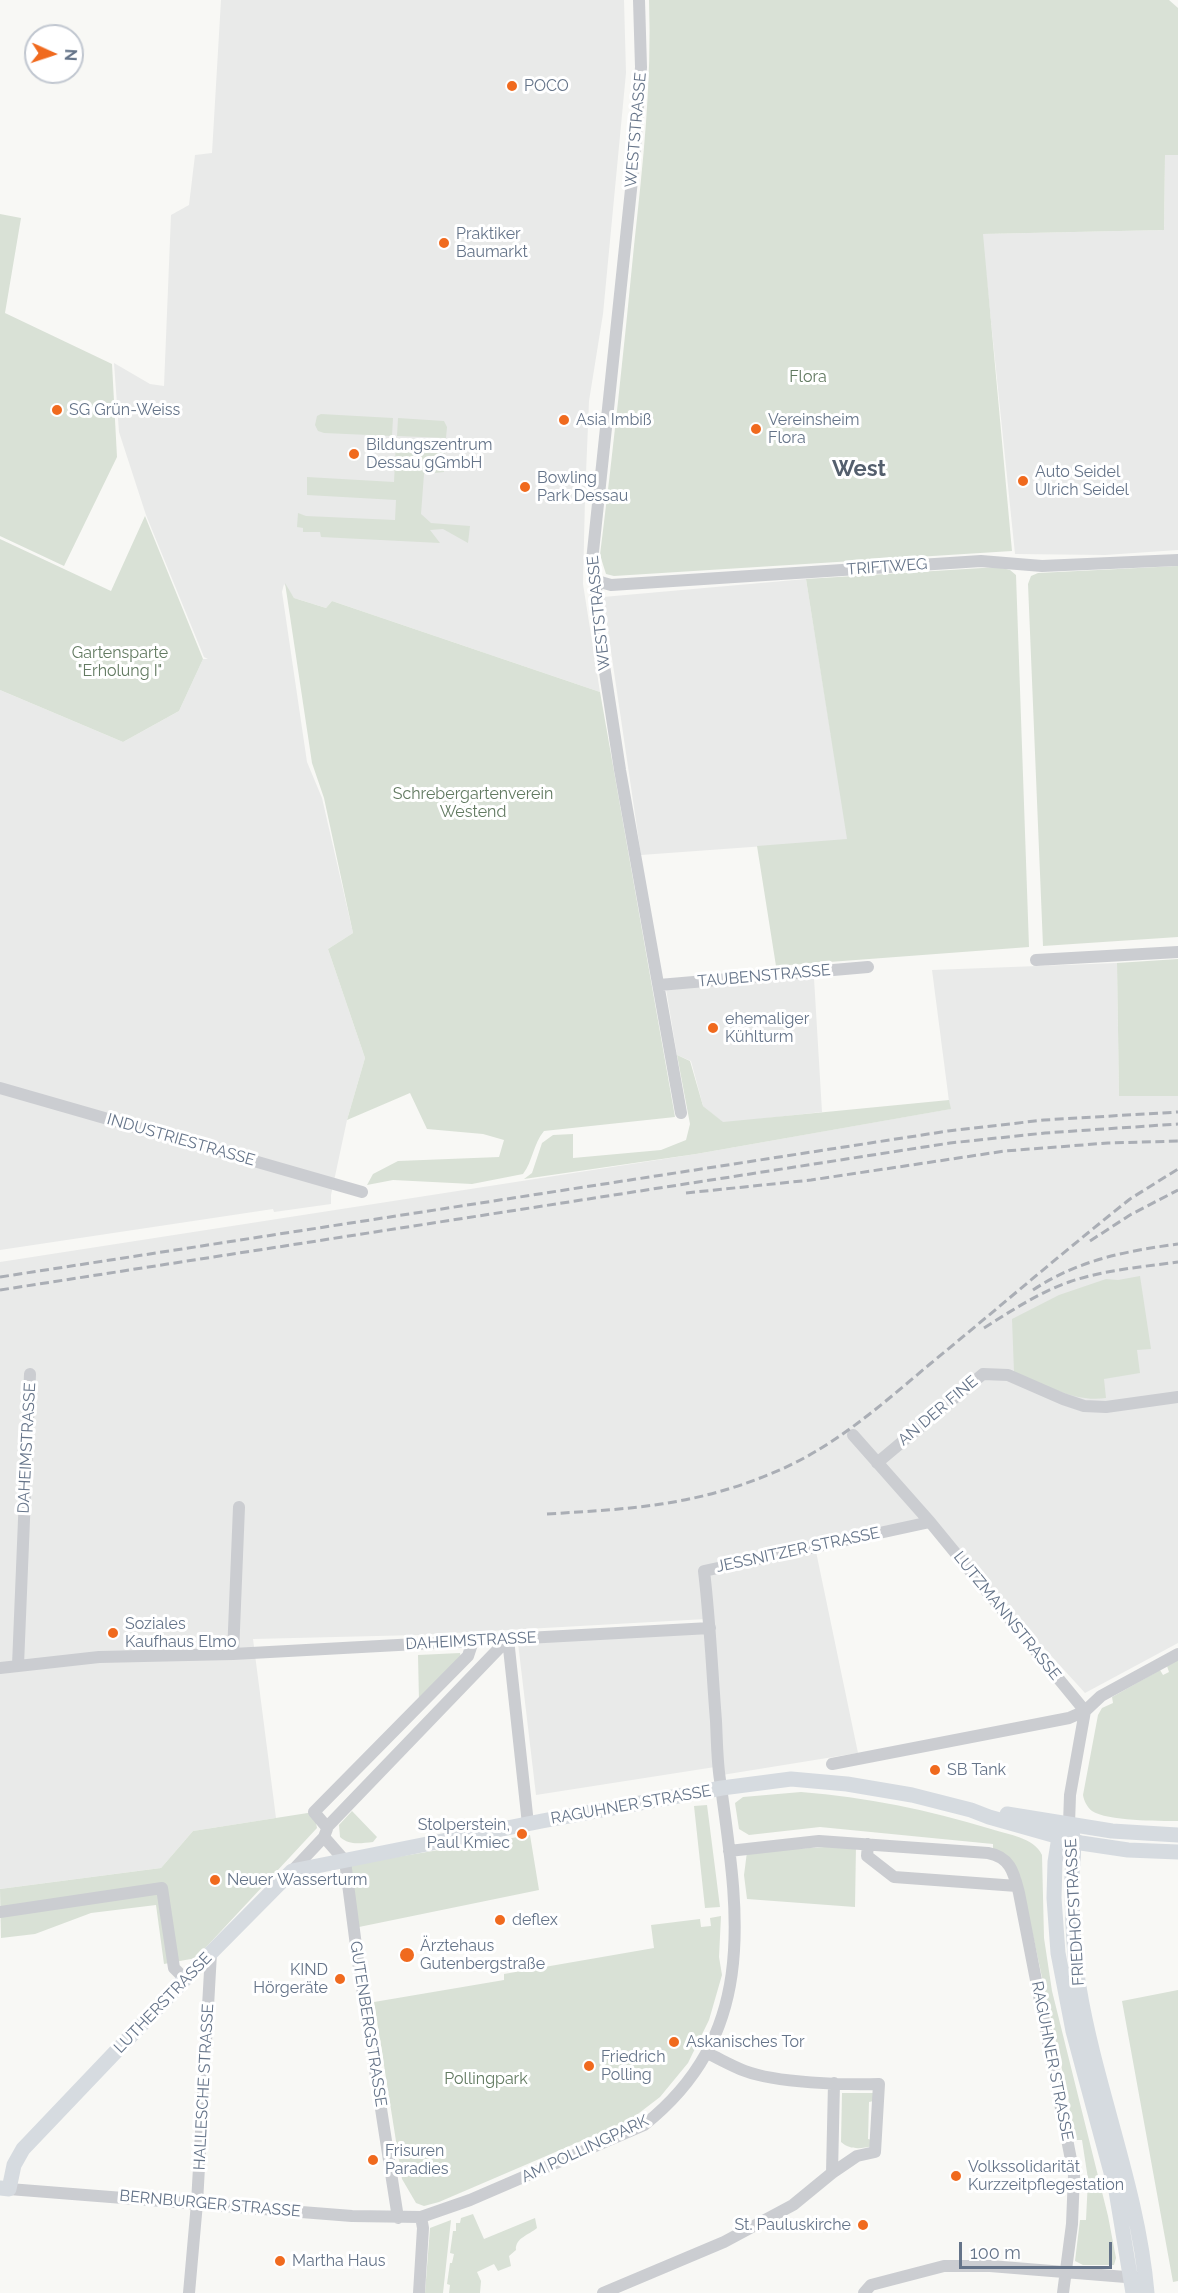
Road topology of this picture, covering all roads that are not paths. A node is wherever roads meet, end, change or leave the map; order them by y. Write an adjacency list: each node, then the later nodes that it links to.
1 (639, 0): 3 (street, WESTSTRASSE)
2 (1178, 560): 3 (street, TRIFTWEG)
3 (597, 581): 7 (street, WESTSTRASSE)
4 (1178, 952): 5 (street)
5 (1036, 960)
6 (868, 967): 7 (street, TAUBENSTRASSE)
7 (659, 985): 9 (street, WESTSTRASSE)
8 (0, 1088): 10 (street, INDUSTRIESTRASSE)
9 (681, 1113)
10 (362, 1192)
11 (30, 1374): 22 (street, DAHEIMSTRASSE)
12 (1178, 1397): 14 (street, AN DER FINE)
13 (853, 1435): 14 (street, LUTZMANNSTRASSE)
14 (876, 1462): 16 (street, LUTZMANNSTRASSE)
15 (239, 1507): 20 (street)
16 (930, 1522): 17 (street, JESSNITZER STRASSE); 24 (street, LUTZMANNSTRASSE)
17 (710, 1629): 18 (street, DAHEIMSTRASSE); 26 (street, JESSNITZER STRASSE)
18 (508, 1639): 19 (street, DAHEIMSTRASSE); 28 (street); 30 (street, LUTHERSTRASSE)
19 (472, 1641): 20 (street, DAHEIMSTRASSE); 30 (street)
20 (233, 1654): 22 (street, DAHEIMSTRASSE)
21 (1178, 1654): 24 (street)
22 (18, 1665): 23 (street, DAHEIMSTRASSE)
23 (0, 1668)
24 (1085, 1711): 25 (street); 29 (street)
25 (832, 1764)
26 (722, 1788): 27 (main road, RAGUHNER STRASSE); 28 (main road, RAGUHNER STRASSE); 35 (street, AM POLLINGPARK)
27 (971, 1810): 29 (main road, RAGUHNER STRASSE); 32 (main road, RAGUHNER STRASSE)
28 (528, 1824): 37 (main road, RAGUHNER STRASSE)
29 (1069, 1824): 31 (main road, RAGUHNER STRASSE); 32 (main road, FRIEDHOFSTRASSE); 33 (main road, FRIEDHOFSTRASSE)
30 (327, 1831): 37 (street); 38 (street, LUTHERSTRASSE)
31 (1178, 1835)
32 (1059, 1838): 33 (main road, RAGUHNER STRASSE); 51 (main road, FRIEDHOFSTRASSE)
33 (1074, 1841): 36 (main road, RAGUHNER STRASSE); 51 (main road, FRIEDHOFSTRASSE)
34 (868, 1844): 35 (street, RAGUHNER STRASSE); 39 (street, RAGUHNER STRASSE); 39 (street)
35 (729, 1851): 43 (street, AM POLLINGPARK)
36 (1178, 1852)
37 (345, 1861): 38 (main road, RAGUHNER STRASSE); 49 (street, GUTENBERGSTRASSE)
38 (292, 1871): 41 (main road, LUTHERSTRASSE)
39 (1017, 1886): 50 (street, RAGUHNER STRASSE)
40 (0, 1912): 42 (street)
41 (211, 1953): 42 (main road, LUTHERSTRASSE); 47 (street, HALLESCHE STRASSE)
42 (185, 1979): 46 (main road, LUTHERSTRASSE)
43 (707, 2053): 44 (street); 48 (street, AM POLLINGPARK)
44 (834, 2083): 45 (street); 45 (street)
45 (832, 2173): 54 (street)
46 (5, 2188): 47 (street, BERNBURGER STRASSE)
47 (198, 2203): 49 (street, BERNBURGER STRASSE); 52 (street, HALLESCHE STRASSE)
48 (421, 2217): 49 (street, BERNBURGER STRASSE); 53 (street)
49 (398, 2218)
50 (1066, 2274): 51 (street); 55 (street); 56 (street)
51 (1140, 2286)
52 (189, 2293)
53 (419, 2293)
54 (603, 2293)
55 (864, 2293)
56 (1063, 2293)

